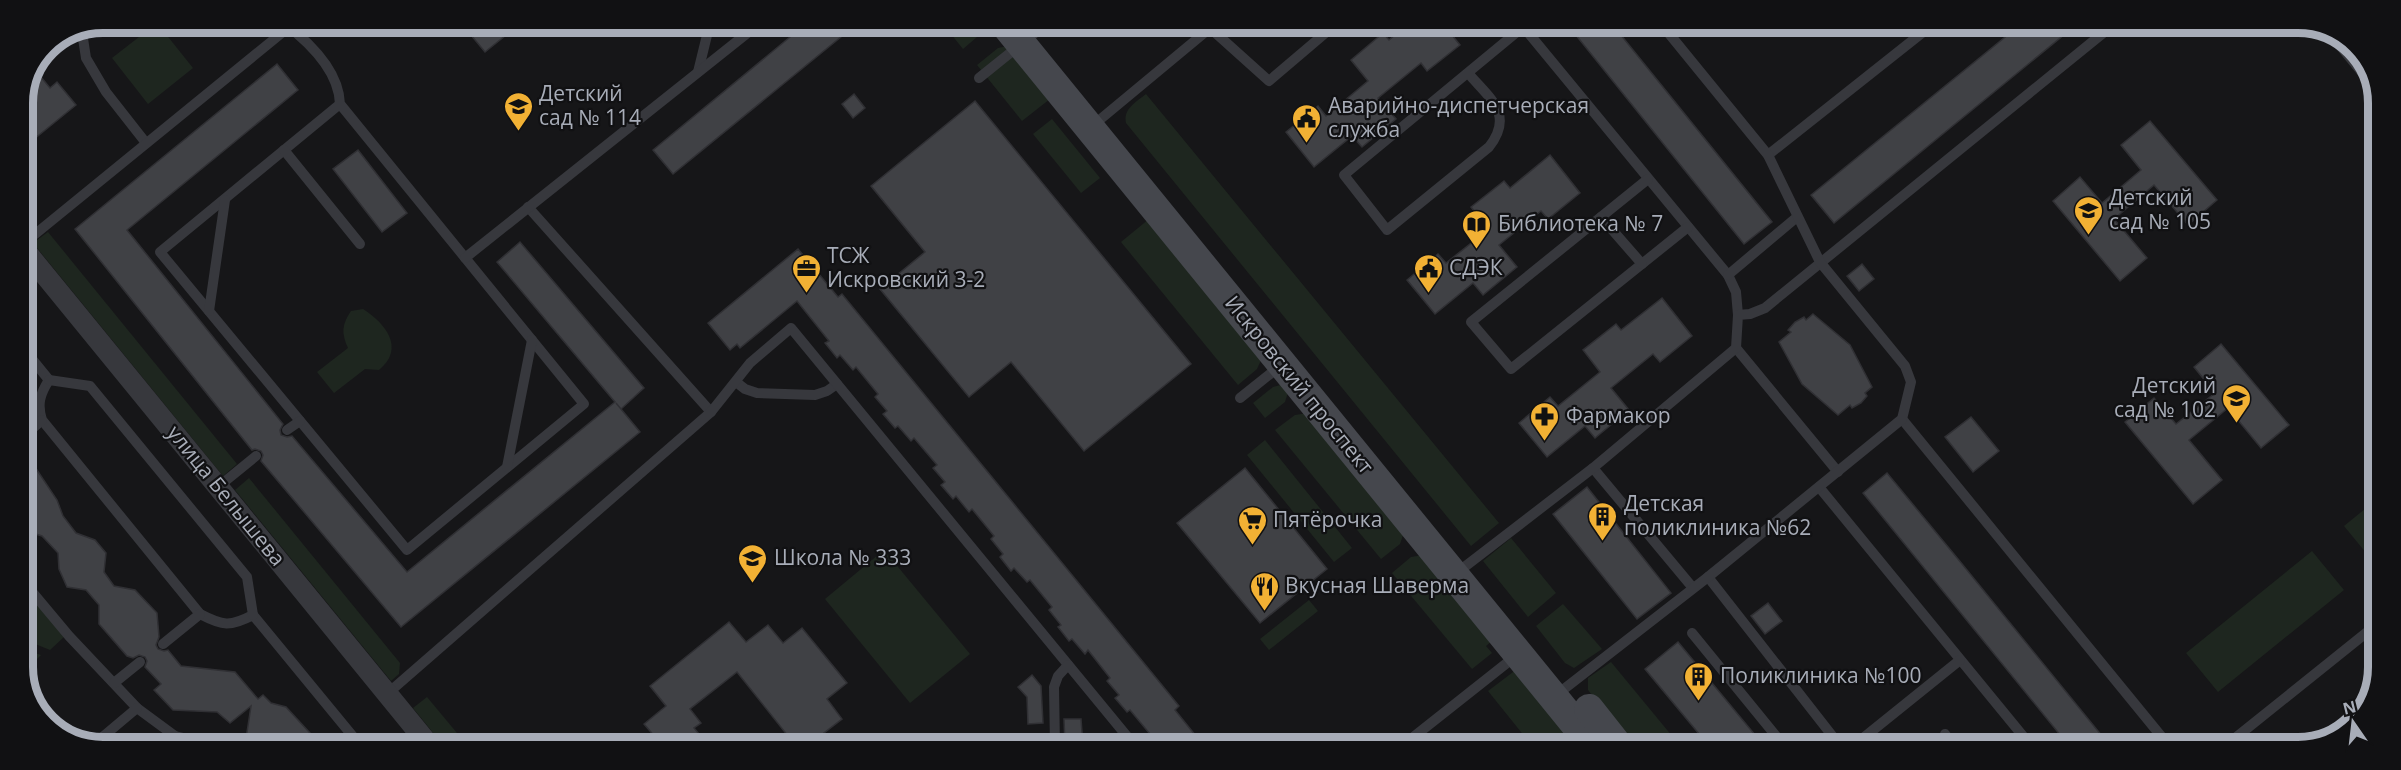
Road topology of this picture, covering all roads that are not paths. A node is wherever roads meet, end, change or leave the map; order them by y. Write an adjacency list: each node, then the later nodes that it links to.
1 (279, 33): 21 (lane)
2 (299, 33): 19 (lane)
3 (708, 33): 16 (lane)
4 (748, 33): 16 (lane)
5 (1024, 33): 18 (lane)
6 (1031, 33): 20 (street, Искровский проспект)
7 (1205, 33): 20 (lane)
8 (1220, 33): 9 (lane)
9 (1325, 33)
10 (1514, 33): 17 (lane)
11 (1528, 33): 24 (lane)
12 (1669, 33): 23 (lane)
13 (1922, 33): 23 (lane)
14 (2103, 33): 34 (lane)
15 (82, 36): 21 (lane)
16 (699, 72): 26 (lane)
17 (1468, 73): 17 (lane)
18 (979, 78)
19 (340, 104): 22 (lane); 32 (lane)
20 (1098, 122): 42 (street, Искровский проспект); 59 (street, Искровский проспект)
21 (146, 143): 30 (lane)
22 (284, 150): 25 (lane); 31 (lane)
23 (1768, 155): 28 (lane)
24 (1648, 179): 27 (lane); 29 (lane)
25 (225, 200): 37 (lane); 37 (lane)
26 (528, 207): 32 (lane); 47 (lane)
27 (1601, 217): 35 (lane); 35 (lane)
28 (1797, 217): 34 (lane); 36 (lane)
29 (1688, 227): 35 (lane); 36 (lane)
30 (33, 237)
31 (360, 244)
32 (465, 258): 39 (lane)
33 (33, 260): 57 (street, улица Белышева)
34 (1820, 262): 38 (lane); 48 (lane)
35 (1642, 264)
36 (1728, 275): 38 (lane)
37 (209, 311): 50 (lane)
38 (1738, 315): 40 (lane)
39 (532, 340): 54 (lane); 54 (lane)
40 (1736, 348): 55 (lane); 56 (lane)
41 (33, 360): 43 (lane)
42 (1282, 364): 46 (lane); 59 (street, Искровский проспект)
43 (49, 380): 49 (lane); 64 (lane)
44 (736, 382): 45 (lane); 45 (lane); 47 (lane)
45 (837, 384): 71 (lane)
46 (1240, 398)
47 (711, 412): 74 (lane)
48 (1902, 418): 56 (lane); 92 (lane)
49 (42, 420): 51 (lane); 63 (lane)
50 (300, 420): 52 (lane); 54 (lane)
51 (33, 428)
52 (287, 430)
53 (256, 456): 57 (lane)
54 (507, 467)
55 (1593, 468): 59 (lane); 61 (lane)
56 (1838, 472): 58 (lane)
57 (218, 487): 74 (street, улица Белышева)
58 (1820, 487): 60 (lane); 69 (lane)
59 (1462, 569): 68 (street, Искровский проспект); 73 (street, Искровский проспект)
60 (1708, 577): 61 (lane); 88 (lane)
61 (1693, 588): 73 (lane)
62 (33, 593): 72 (lane)
63 (200, 614): 64 (lane); 67 (lane)
64 (253, 615): 80 (lane)
65 (2368, 631): 93 (lane)
66 (1692, 633): 87 (lane)
67 (163, 644)
68 (1518, 654): 73 (street, Искровский проспект); 84 (lane)
69 (1960, 660): 89 (lane); 91 (lane)
70 (141, 662): 72 (lane)
71 (1068, 665): 82 (lane); 83 (lane)
72 (114, 683): 75 (lane)
73 (1561, 691): 85 (street, Искровский проспект); 86 (street, Искровский проспект)
74 (387, 694): 81 (street, улица Белышева)
75 (137, 708): 77 (lane); 78 (lane)
76 (1945, 734): 90 (lane)
77 (175, 736): 79 (lane)
78 (103, 737)
79 (179, 737)
80 (353, 737)
81 (422, 737)
82 (1055, 737)
83 (1128, 737)
84 (1413, 737)
85 (1588, 737)
86 (1609, 737)
87 (1777, 737)
88 (1833, 737)
89 (1864, 737)
90 (1947, 737)
91 (2024, 737)
92 (2162, 737)
93 (2236, 737)

